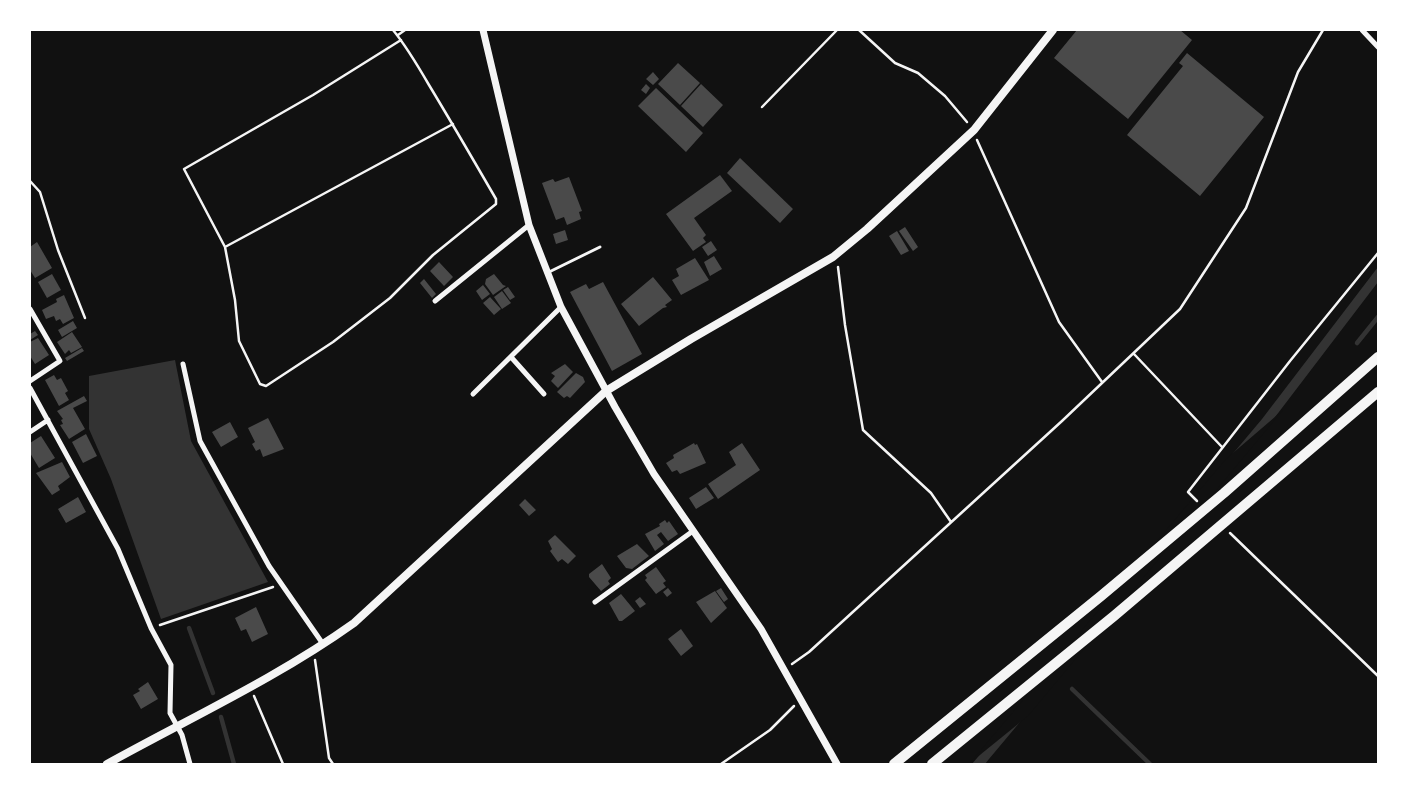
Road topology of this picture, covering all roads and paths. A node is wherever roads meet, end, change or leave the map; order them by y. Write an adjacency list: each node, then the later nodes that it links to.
1 (393, 30): 9 (path)
2 (405, 30): 9 (path)
3 (483, 30): 16 (street)
4 (837, 30): 12 (path)
5 (859, 30): 14 (path)
6 (1053, 30): 14 (main road)
7 (1323, 30): 27 (path)
8 (1362, 30): 11 (street)
9 (397, 35): 10 (path)
10 (401, 40): 13 (path); 17 (path)
11 (1378, 47)
12 (762, 107)
13 (453, 124): 17 (path); 17 (path)
14 (974, 130): 20 (main road); 33 (path)
15 (30, 181): 25 (path)
16 (529, 225): 21 (street); 22 (street)
17 (225, 247)
18 (600, 247): 21 (lane)
19 (1378, 253): 41 (path)
20 (836, 254): 35 (main road); 43 (path)
21 (547, 273): 23 (street)
22 (435, 301)
23 (561, 307): 28 (street); 35 (street)
24 (30, 310): 32 (street)
25 (86, 318)
26 (1378, 352): 31 (highway)
27 (1134, 354): 33 (path); 41 (path)
28 (511, 357): 37 (street); 38 (street)
29 (1378, 357): 31 (highway)
30 (183, 364): 46 (street)
31 (1364, 369): 62 (highway)
32 (30, 380)
33 (1102, 382): 43 (path)
34 (30, 388): 39 (street)
35 (606, 391): 44 (street); 49 (main road)
36 (1378, 392): 63 (highway)
37 (473, 394)
38 (544, 394)
39 (48, 420): 40 (street); 48 (street)
40 (30, 432)
41 (1223, 447): 42 (path)
42 (1202, 506)
43 (952, 522): 51 (path)
44 (693, 531): 47 (street); 51 (street)
45 (1236, 540): 52 (path)
46 (282, 584): 48 (path); 49 (street)
47 (595, 602)
48 (151, 628): 55 (street)
49 (324, 644): 50 (main road)
50 (314, 650): 53 (main road); 59 (path)
51 (785, 669): 54 (street)
52 (1378, 676)
53 (250, 688): 55 (main road); 58 (path)
54 (801, 700): 60 (path); 61 (street)
55 (178, 725): 56 (main road); 57 (street)
56 (107, 764)
57 (190, 764)
58 (283, 764)
59 (332, 764)
60 (721, 764)
61 (837, 764)
62 (894, 764)
63 (932, 764)

